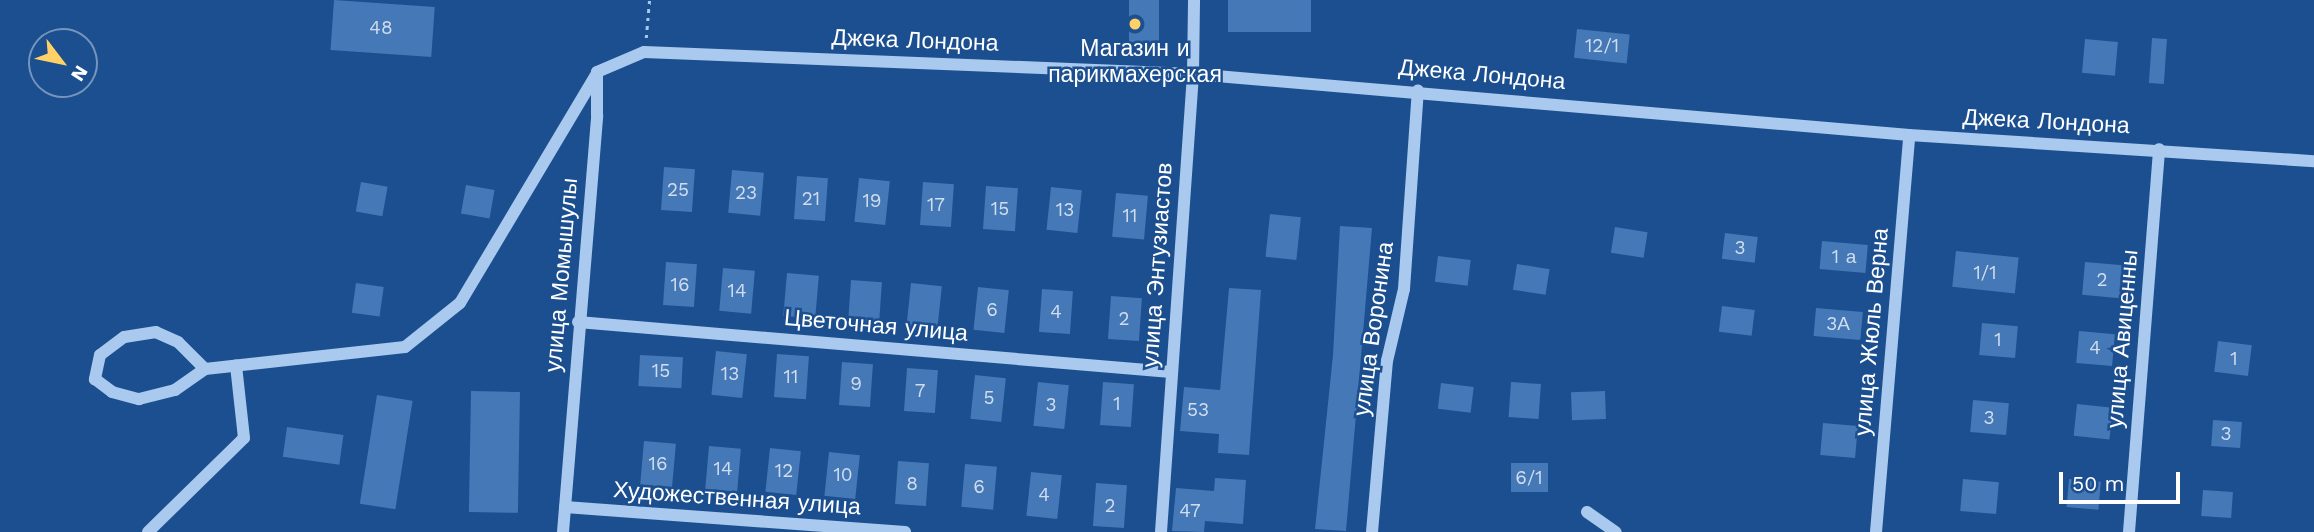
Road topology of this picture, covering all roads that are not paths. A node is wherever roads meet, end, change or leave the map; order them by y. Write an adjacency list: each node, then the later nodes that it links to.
1 (1194, 0): 3 (street, улица Энтузиастов)
2 (597, 72): 3 (street, Джека Лондона); 8 (street, улица Момышулы); 9 (street)
3 (1193, 74): 4 (street, Джека Лондона); 11 (street, улица Энтузиастов)
4 (1418, 90): 5 (street, Джека Лондона); 18 (street, улица Воронина)
5 (1909, 135): 6 (street, Джека Лондона); 20 (street, улица Жюль Верна)
6 (2159, 149): 7 (street, Джека Лондона); 21 (street, улица Авиценны)
7 (2314, 160)
8 (578, 322): 11 (street, Цветочная улица); 12 (street, улица Момышулы)
9 (236, 365): 10 (street); 14 (street)
10 (205, 369): 10 (street)
11 (1171, 372): 17 (street, улица Энтузиастов)
12 (565, 507): 15 (street, улица Момышулы); 16 (street, Художественная улица)
13 (1587, 512): 19 (street)
14 (148, 532)
15 (563, 532)
16 (905, 532)
17 (1161, 532)
18 (1372, 532)
19 (1616, 532)
20 (1876, 532)
21 (2129, 532)

